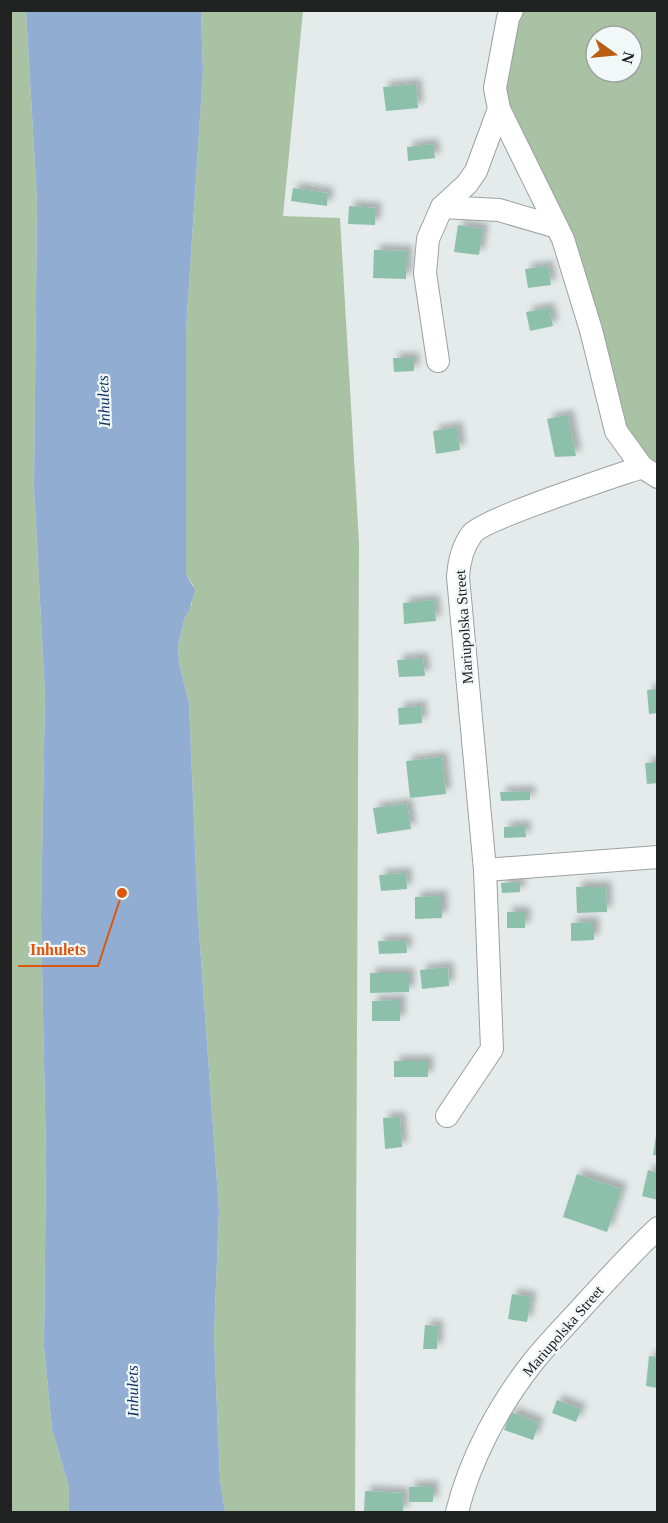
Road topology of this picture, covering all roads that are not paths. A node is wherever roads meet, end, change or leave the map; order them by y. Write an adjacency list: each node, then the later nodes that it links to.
1 (512, 10): 2 (street, Mariupolska Street)
2 (500, 109): 3 (street); 4 (street, Mariupolska Street)
3 (442, 207): 4 (street); 5 (street)
4 (557, 227): 6 (street, Mariupolska Street)
5 (438, 361)
6 (650, 472): 8 (street, Mariupolska Street)
7 (657, 857): 8 (street)
8 (485, 870): 9 (street, Mariupolska Street)
9 (447, 1116)
10 (657, 1228): 11 (street, Mariupolska Street)
11 (457, 1512)

